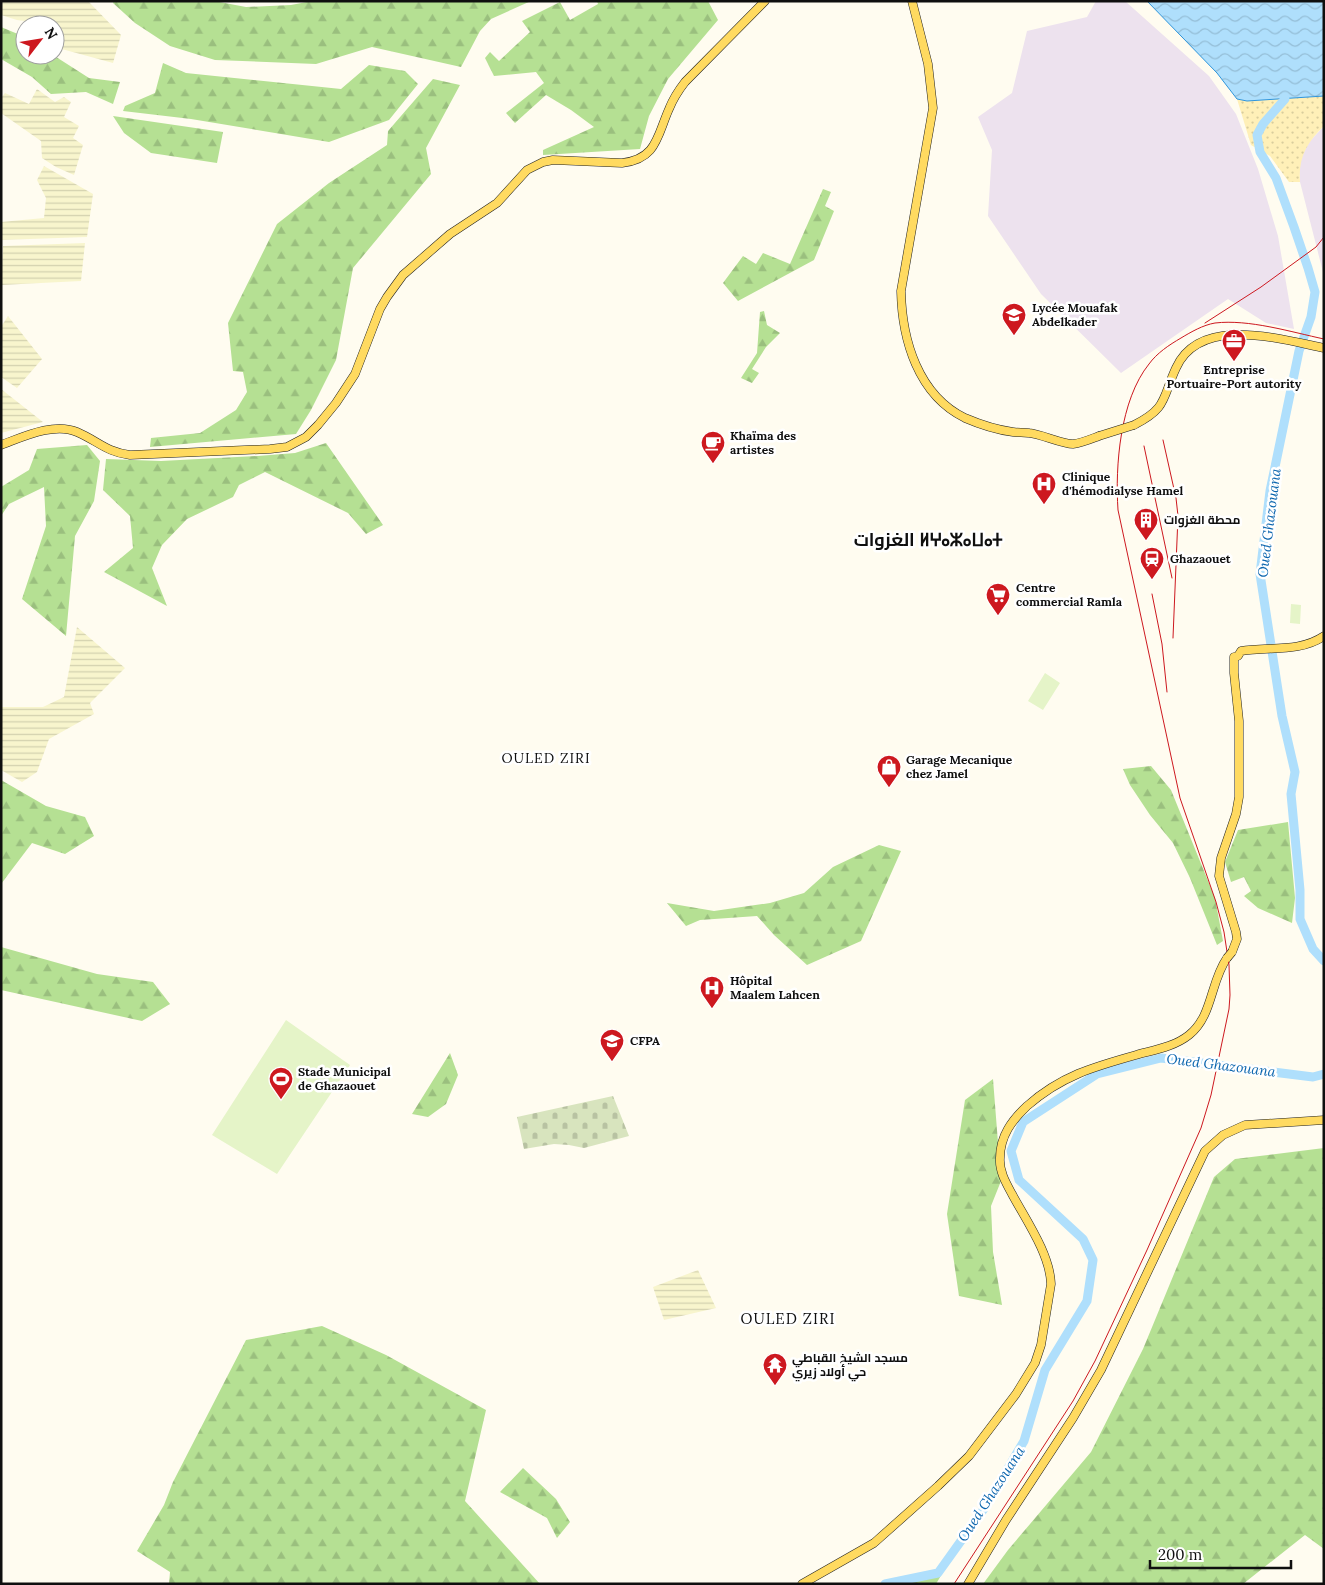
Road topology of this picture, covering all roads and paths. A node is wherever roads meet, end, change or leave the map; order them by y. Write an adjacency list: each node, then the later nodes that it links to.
1 (765, 1): 4 (main road)
2 (912, 1): 3 (main road, bridge)
3 (1324, 348)
4 (1, 445)
5 (1324, 636): 7 (main road)
6 (1324, 1120): 8 (main road)
7 (802, 1584)
8 (968, 1584)

